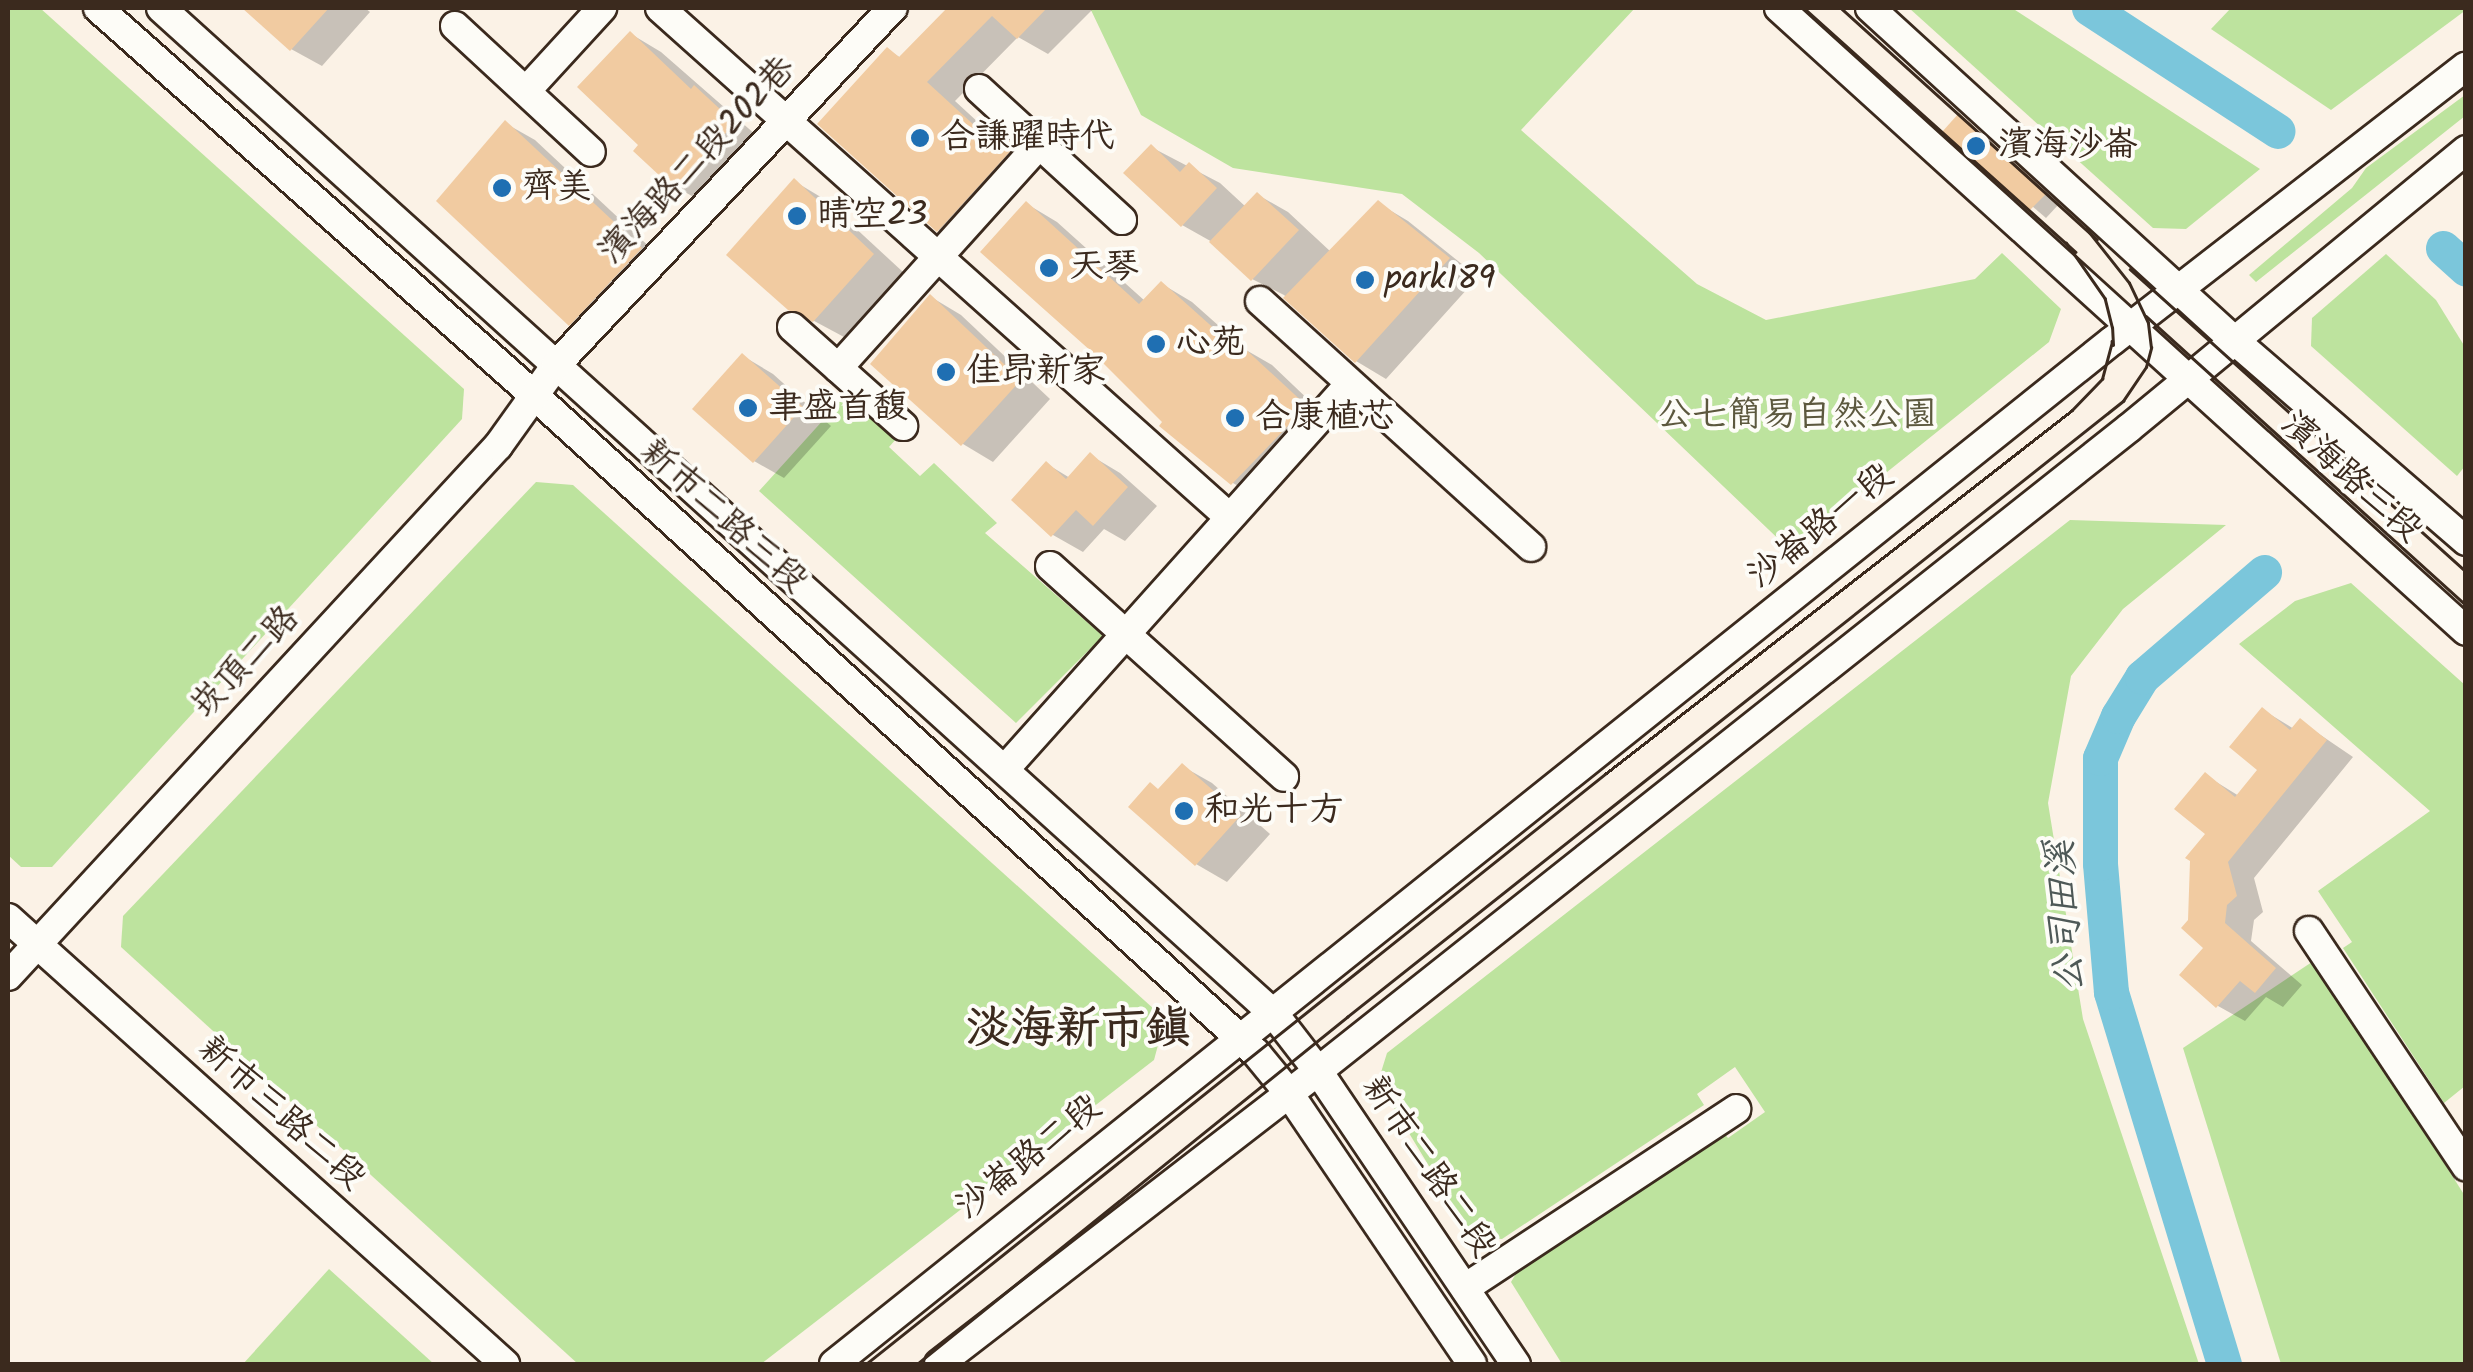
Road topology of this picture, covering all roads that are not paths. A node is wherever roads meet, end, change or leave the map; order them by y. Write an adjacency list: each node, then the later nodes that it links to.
1 (98, 8): 27 (street, 新市二路三段)
2 (162, 8): 23 (street, 新市二路三段)
3 (602, 8): 11 (street)
4 (660, 8): 12 (street)
5 (893, 8): 12 (street, 濱海路二段202巷)
6 (1779, 8): 21 (street, 濱海路三段)
7 (1870, 8): 18 (street, 濱海路三段)
8 (455, 26): 11 (street)
9 (2466, 66): 18 (street, 沙崙路一段)
10 (979, 89): 13 (street)
11 (526, 91): 15 (street)
12 (785, 122): 17 (street); 23 (street, 濱海路二段202巷)
13 (1040, 144): 16 (street); 17 (street)
14 (2466, 150): 22 (street)
15 (591, 152)
16 (1122, 220)
17 (939, 256): 24 (street); 29 (street)
18 (2178, 289): 21 (street, 沙崙路一段); 22 (street, 濱海路三段)
19 (1260, 302): 26 (street)
20 (792, 327): 24 (street)
21 (2129, 329): 25 (street, 濱海路三段); 41 (street, 沙崙路一段)
22 (2234, 340): 25 (street); 30 (street, 濱海路三段)
23 (556, 365): 27 (street, 濱海路二段202巷); 35 (street, 新市二路三段)
24 (838, 368): 28 (street)
25 (2186, 381): 33 (street, 濱海路三段); 43 (street)
26 (1350, 384): 29 (street); 31 (street)
27 (536, 397): 39 (street, 崁頂二路); 42 (street, 新市二路三段)
28 (903, 426)
29 (1229, 517): 34 (street)
30 (2466, 541)
31 (1531, 548)
32 (1050, 566): 34 (street)
33 (2466, 631)
34 (1123, 634): 35 (street); 36 (street)
35 (1005, 768): 41 (street, 新市二路三段)
36 (1284, 777)
37 (8, 918): 39 (street, 新市三路二段)
38 (2308, 931): 46 (street)
39 (37, 945): 40 (street, 崁頂二路); 48 (street, 新市三路二段)
40 (8, 976)
41 (1274, 1014): 42 (street, 沙崙路二段); 43 (street, 新市二路二段)
42 (1239, 1036): 44 (street, 新市二路三段); 49 (street, 沙崙路二段)
43 (1318, 1070): 44 (street); 47 (street, 新市二路二段)
44 (1288, 1092): 50 (street); 51 (street)
45 (1736, 1109): 47 (street)
46 (2466, 1166)
47 (1465, 1288): 52 (street, 新市二路二段)
48 (505, 1364)
49 (834, 1364)
50 (938, 1364)
51 (1472, 1364)
52 (1516, 1364)

